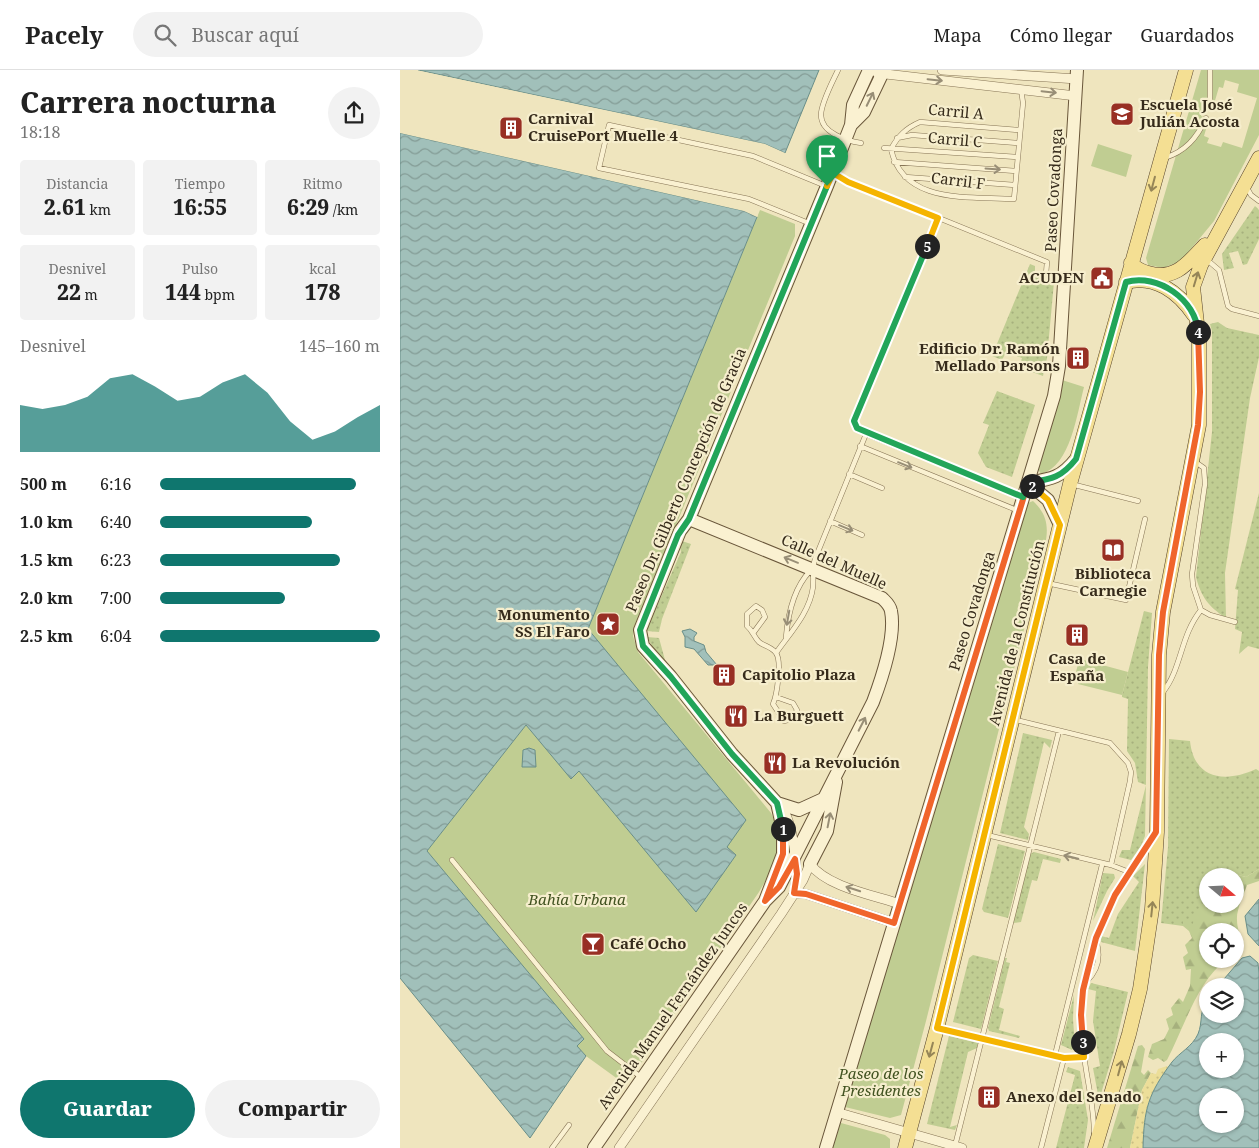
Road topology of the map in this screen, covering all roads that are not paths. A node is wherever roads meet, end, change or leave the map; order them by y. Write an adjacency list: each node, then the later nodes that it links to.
1 (838, 70): 14 (lane)
2 (942, 70): 6 (street)
3 (1186, 70): 21 (main road, Avenida de la Constitución)
4 (1210, 70): 10 (lane)
5 (876, 71): 8 (street, one-way to 8); 14 (main road, Paseo Dr. Gilberto Concepción de Gracia)
6 (1003, 73): 7 (street); 8 (street)
7 (1077, 74): 9 (main road, Paseo Covadonga)
8 (1021, 90): 9 (street, one-way to 9); 12 (lane)
9 (1076, 96): 45 (main road, Paseo Covadonga)
10 (1210, 103)
11 (1206, 118): 21 (lane)
12 (1019, 130): 13 (lane, Carril A); 15 (lane)
13 (897, 138): 15 (lane); 18 (lane)
14 (845, 140): 16 (lane); 25 (main road, Paseo Dr. Gilberto Concepción de Gracia)
15 (1018, 142): 19 (lane)
16 (860, 143)
17 (884, 148): 18 (lane, Carril C)
18 (891, 149): 19 (lane, Carril C); 22 (lane)
19 (1017, 157): 24 (lane)
20 (1259, 158): 28 (main road)
21 (1160, 159): 35 (main road, Avenida de la Constitución, one-way to 35)
22 (894, 162): 24 (lane, one-way to 24); 26 (lane)
23 (1259, 168): 28 (main road)
24 (1016, 171): 27 (lane)
25 (833, 173): 29 (main road, Paseo Dr. Gilberto Concepción de Gracia); 31 (lane)
26 (904, 176): 27 (lane); 27 (lane, Carril F)
27 (1015, 185)
28 (1246, 185): 30 (lane); 33 (main road)
29 (827, 186): 32 (main road, Paseo Dr. Gilberto Concepción de Gracia); 32 (lane)
30 (1259, 201)
31 (938, 218): 36 (lane); 40 (lane)
32 (811, 224): 51 (main road, Paseo Dr. Gilberto Concepción de Gracia)
33 (1219, 232): 34 (main road); 35 (main road)
34 (1204, 258): 38 (lane); 39 (main road, one-way to 34)
35 (1131, 263): 37 (main road, Avenida de la Constitución)
36 (1046, 274)
37 (1126, 282): 39 (main road); 42 (main road, Avenida de la Constitución)
38 (1259, 316)
39 (1197, 320): 43 (main road)
40 (866, 434): 41 (lane); 48 (lane)
41 (860, 446): 44 (lane); 50 (lane, one-way to 50)
42 (1076, 459): 45 (main road); 46 (main road, Avenida de la Constitución)
43 (1193, 460): 58 (lane); 64 (main road)
44 (849, 474): 47 (lane); 53 (lane)
45 (1028, 483): 48 (main road, Paseo Covadonga); 54 (main road)
46 (1070, 484): 49 (lane); 54 (main road, Avenida de la Constitución)
47 (882, 488)
48 (1023, 497): 50 (main road, Paseo Covadonga)
49 (1138, 501)
50 (1019, 511): 81 (main road, Paseo Covadonga)
51 (689, 519): 56 (main road, Calle del Muelle, one-way to 51); 69 (main road, Paseo Dr. Gilberto Concepción de Gracia)
52 (1145, 519): 57 (lane)
53 (830, 522): 55 (lane, one-way to 55); 56 (lane)
54 (1060, 525): 57 (main road, Avenida de la Constitución)
55 (862, 534)
56 (812, 569): 61 (lane, one-way to 61); 61 (lane); 67 (main road, Calle del Muelle, one-way to 56)
57 (1046, 582): 65 (main road, Avenida de la Constitución)
58 (1201, 610): 59 (lane); 64 (lane)
59 (1235, 622)
60 (754, 632): 60 (lane); 62 (lane)
61 (786, 639): 62 (lane)
62 (776, 653): 63 (lane)
63 (776, 697): 63 (lane)
64 (1158, 698): 70 (main road)
65 (1013, 719): 66 (lane); 71 (main road, Avenida de la Constitución)
66 (1058, 731): 72 (lane); 77 (lane)
67 (840, 767): 68 (main road, Calle del Muelle); 75 (main road, Calle del Muelle, one-way to 67)
68 (823, 799): 69 (main road); 73 (main road, Calle del Muelle)
69 (777, 803): 73 (street); 80 (main road)
70 (1156, 832): 78 (lane); 99 (main road, one-way to 70)
71 (985, 834): 72 (lane); 83 (main road, Avenida de la Constitución)
72 (1030, 846): 76 (lane, one-way to 72); 84 (lane)
73 (795, 859): 79 (street); 80 (main road, Avenida Manuel Fernández Juncos)
74 (452, 860): 88 (lane)
75 (810, 864): 79 (street); 81 (street, one-way to 75)
76 (1102, 864): 77 (lane); 85 (lane)
77 (1111, 865): 78 (lane)
78 (1129, 872): 86 (lane)
79 (794, 893): 82 (street); 95 (street)
80 (765, 901): 88 (main road, Avenida Manuel Fernández Juncos)
81 (900, 904): 82 (main road, Paseo Covadonga)
82 (894, 923): 89 (main road, Paseo Covadonga)
83 (937, 1028): 84 (lane); 91 (main road, Avenida de la Constitución, one-way to 91)
84 (981, 1039): 85 (lane); 92 (lane)
85 (1055, 1055): 87 (lane)
86 (1084, 1057): 87 (lane); 99 (lane)
87 (1064, 1058): 98 (lane)
88 (643, 1079): 94 (main road, Avenida Manuel Fernández Juncos)
89 (836, 1112): 91 (street); 96 (main road, Paseo Covadonga)
90 (569, 1125): 93 (lane)
91 (910, 1133): 92 (street); 97 (main road, Avenida de la Constitución)
92 (958, 1147)
93 (552, 1148)
94 (594, 1148)
95 (619, 1148)
96 (826, 1148)
97 (905, 1148)
98 (1042, 1148)
99 (1095, 1148)

